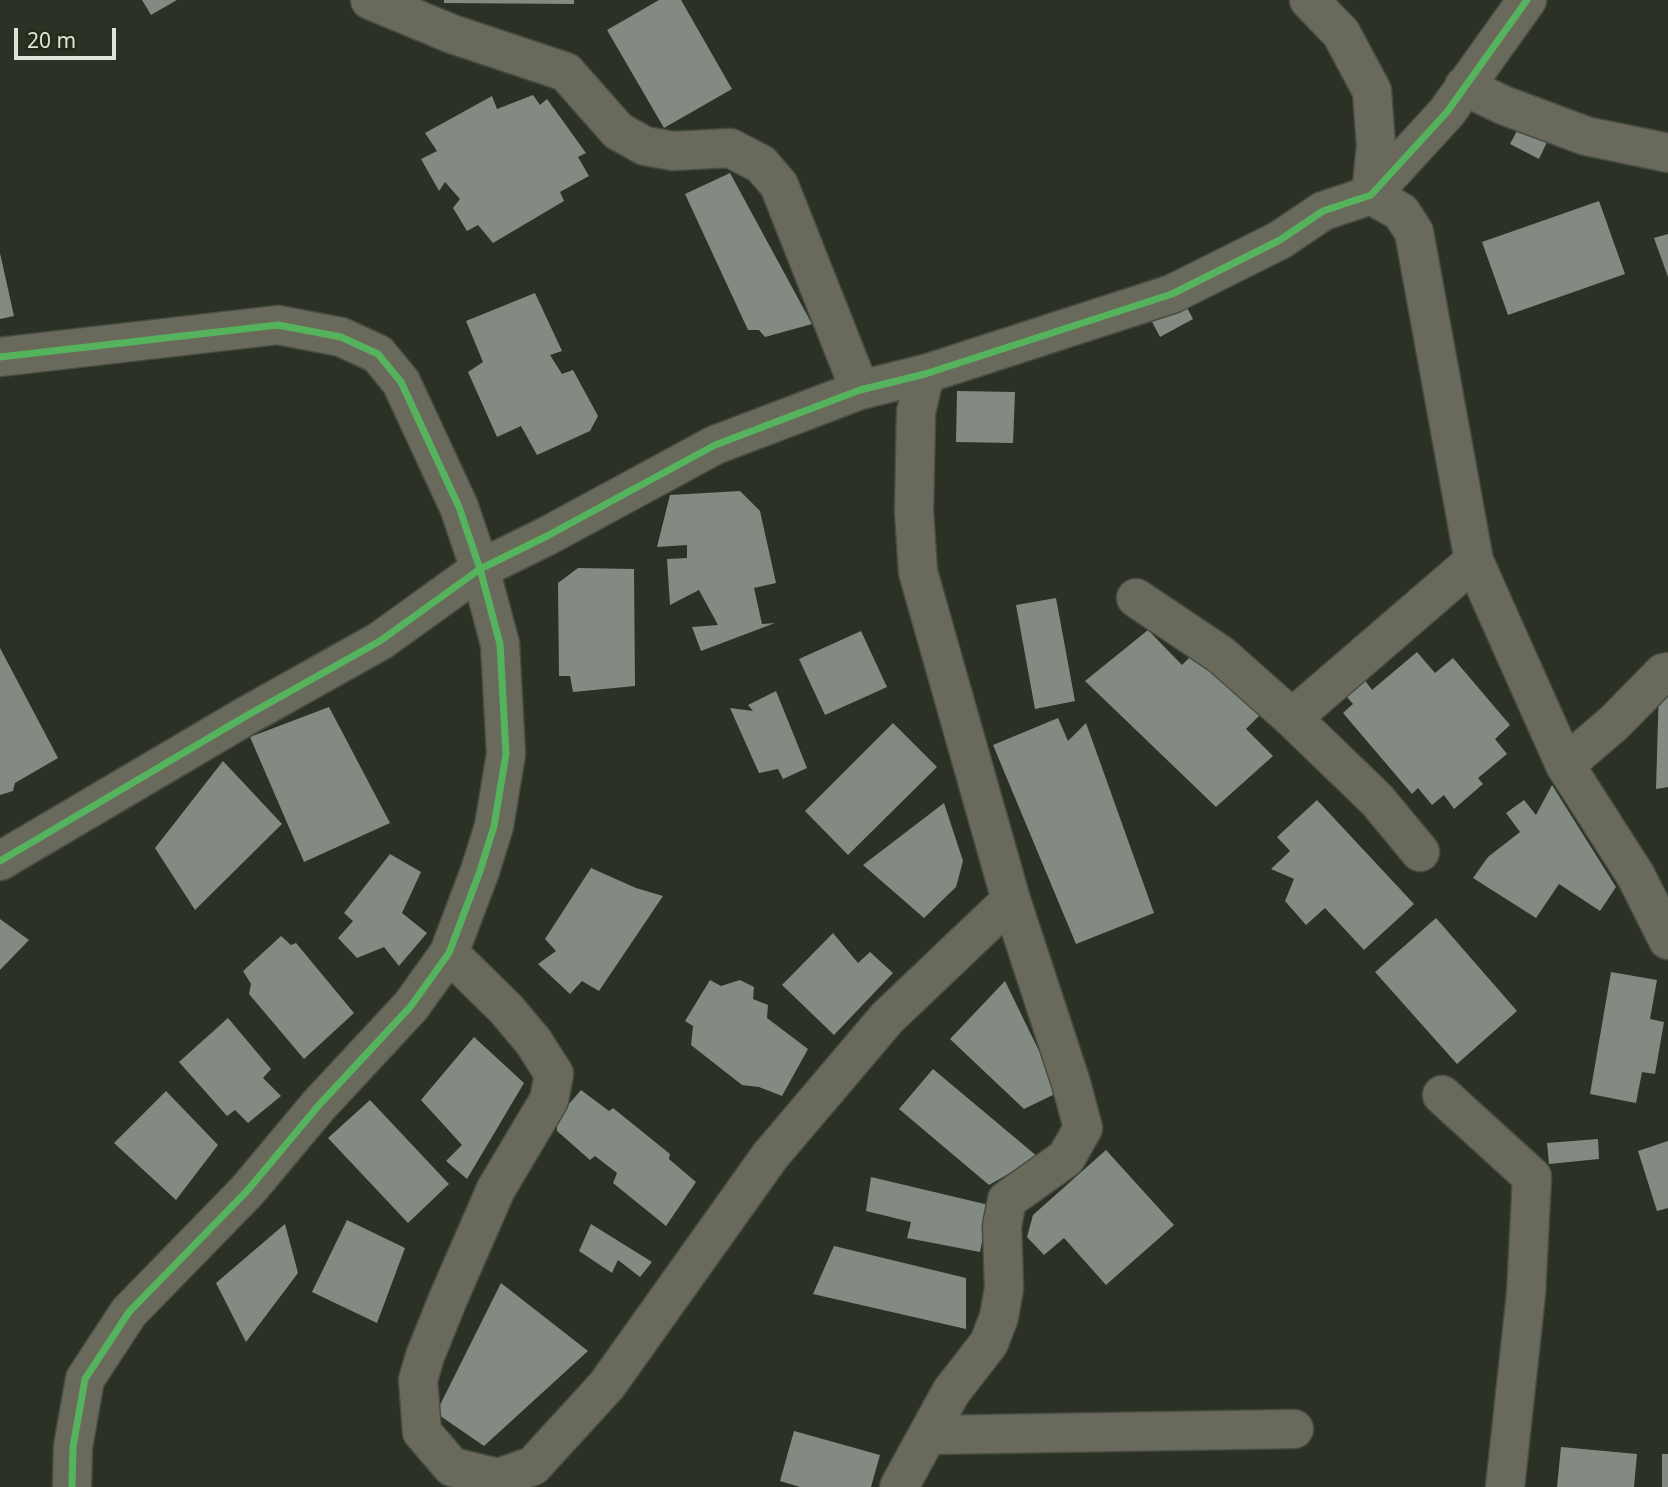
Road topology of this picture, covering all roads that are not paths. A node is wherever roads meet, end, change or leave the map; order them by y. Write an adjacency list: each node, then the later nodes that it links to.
1 (370, 0): 9 (street)
2 (1309, 0): 6 (street)
3 (1527, 0): 4 (street)
4 (1464, 86): 5 (street); 6 (street)
5 (1668, 153)
6 (1371, 195): 8 (street); 10 (street)
7 (0, 356): 11 (street)
8 (925, 374): 9 (street); 18 (street)
9 (860, 390): 11 (street)
10 (1474, 561): 14 (street); 15 (street)
11 (480, 569): 17 (street); 20 (street)
12 (1136, 598): 14 (street)
13 (1668, 672): 15 (street)
14 (1292, 718): 16 (street)
15 (1565, 765): 19 (street)
16 (1420, 852)
17 (0, 861)
18 (1011, 900): 20 (street); 23 (street)
19 (1668, 940)
20 (449, 953): 24 (street)
21 (1442, 1095): 26 (street)
22 (1294, 1429): 23 (street)
23 (928, 1435): 25 (street)
24 (72, 1487)
25 (899, 1487)
26 (1505, 1487)

